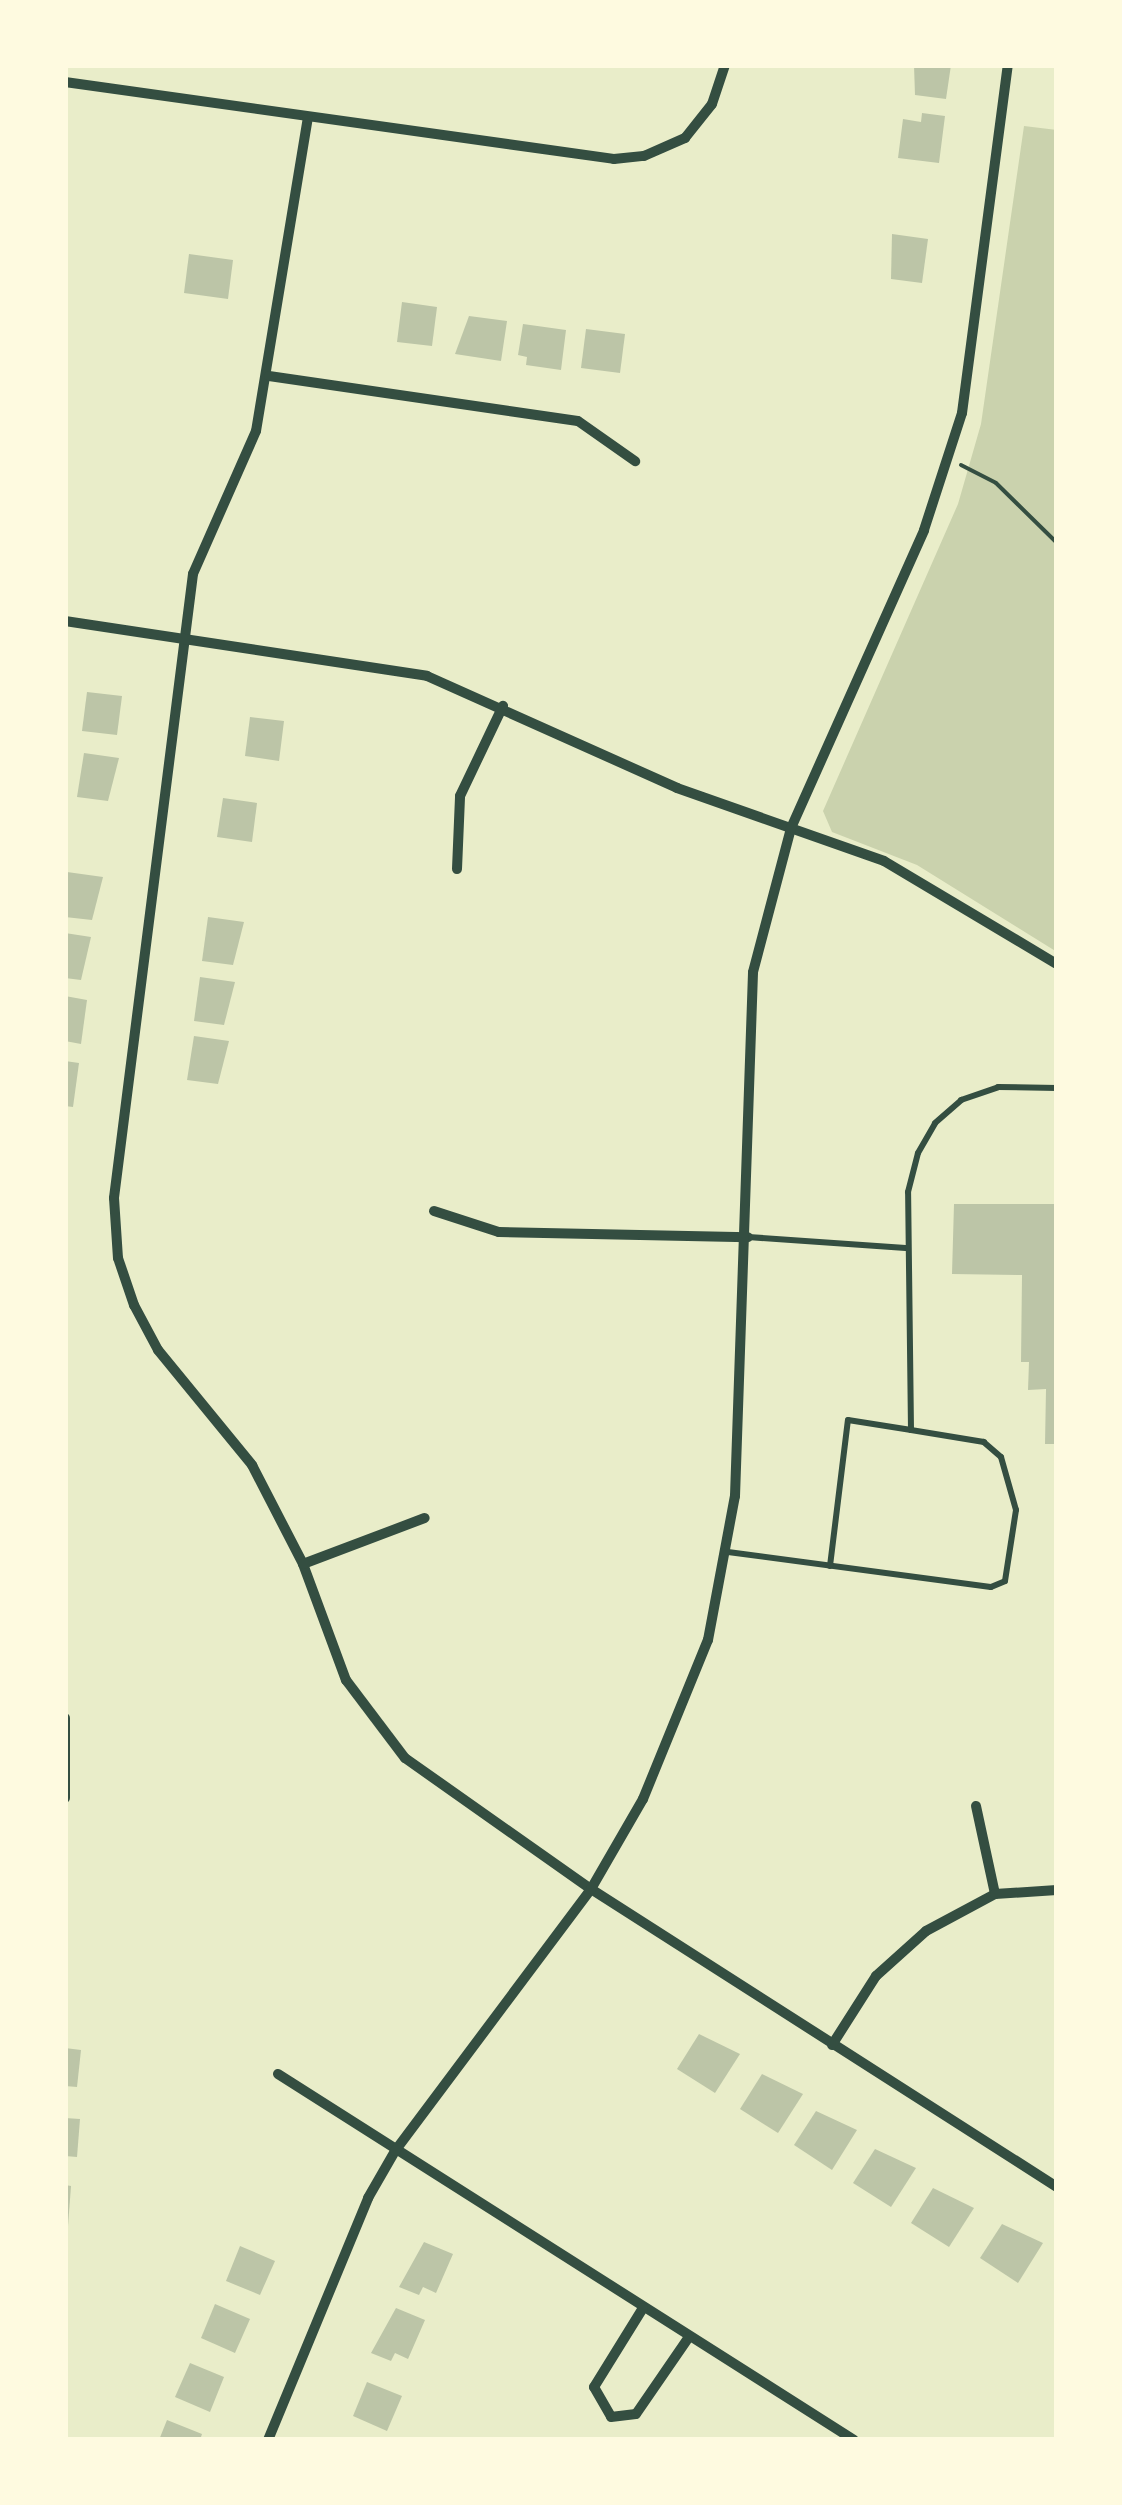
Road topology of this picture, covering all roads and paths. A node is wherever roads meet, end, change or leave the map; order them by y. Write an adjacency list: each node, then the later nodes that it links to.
1 (725, 65): 4 (street)
2 (1008, 65): 6 (street)
3 (65, 82): 4 (street)
4 (308, 117): 5 (street)
5 (268, 376): 7 (street); 10 (street)
6 (948, 459): 8 (path); 12 (street)
7 (636, 461)
8 (1057, 543)
9 (65, 621): 10 (street)
10 (184, 641): 11 (street); 22 (street)
11 (503, 706): 12 (street); 13 (street)
12 (790, 828): 14 (street); 17 (street)
13 (457, 869)
14 (1057, 964)
15 (1057, 1088): 18 (lane)
16 (434, 1212): 17 (street)
17 (748, 1238): 18 (lane); 21 (street)
18 (906, 1248): 19 (lane)
19 (911, 1430): 23 (lane); 23 (lane)
20 (425, 1518): 22 (street)
21 (728, 1552): 23 (lane); 27 (street)
22 (303, 1564): 27 (street)
23 (830, 1566)
24 (65, 1718): 25 (street)
25 (65, 1798)
26 (976, 1806): 29 (street)
27 (591, 1888): 30 (street); 32 (street)
28 (1057, 1890): 29 (street)
29 (995, 1894): 30 (street)
30 (832, 2045): 33 (street)
31 (278, 2074): 32 (street)
32 (395, 2150): 34 (street); 36 (street)
33 (1057, 2187)
34 (643, 2308): 35 (street); 35 (street)
35 (690, 2337): 37 (street)
36 (268, 2440)
37 (854, 2440)

